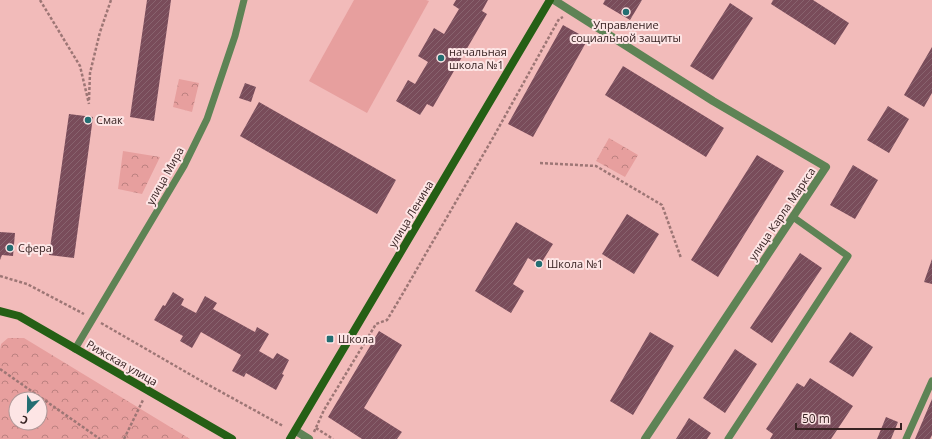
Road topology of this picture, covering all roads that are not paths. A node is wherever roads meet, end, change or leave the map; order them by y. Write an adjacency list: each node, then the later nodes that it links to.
1 (244, 0): 6 (lane, улица Мира)
2 (550, 0): 8 (street, улица Ленина)
3 (554, 0): 4 (street, улица Карла Маркса)
4 (793, 217): 12 (street, улица Карла Маркса); 13 (lane)
5 (0, 311): 6 (street, Рижская улица)
6 (75, 349): 10 (street, Рижская улица)
7 (932, 381): 14 (lane)
8 (296, 431): 9 (street); 11 (street, улица Ленина)
9 (311, 436)
10 (232, 439)
11 (290, 439)
12 (646, 439)
13 (728, 439)
14 (906, 439)

